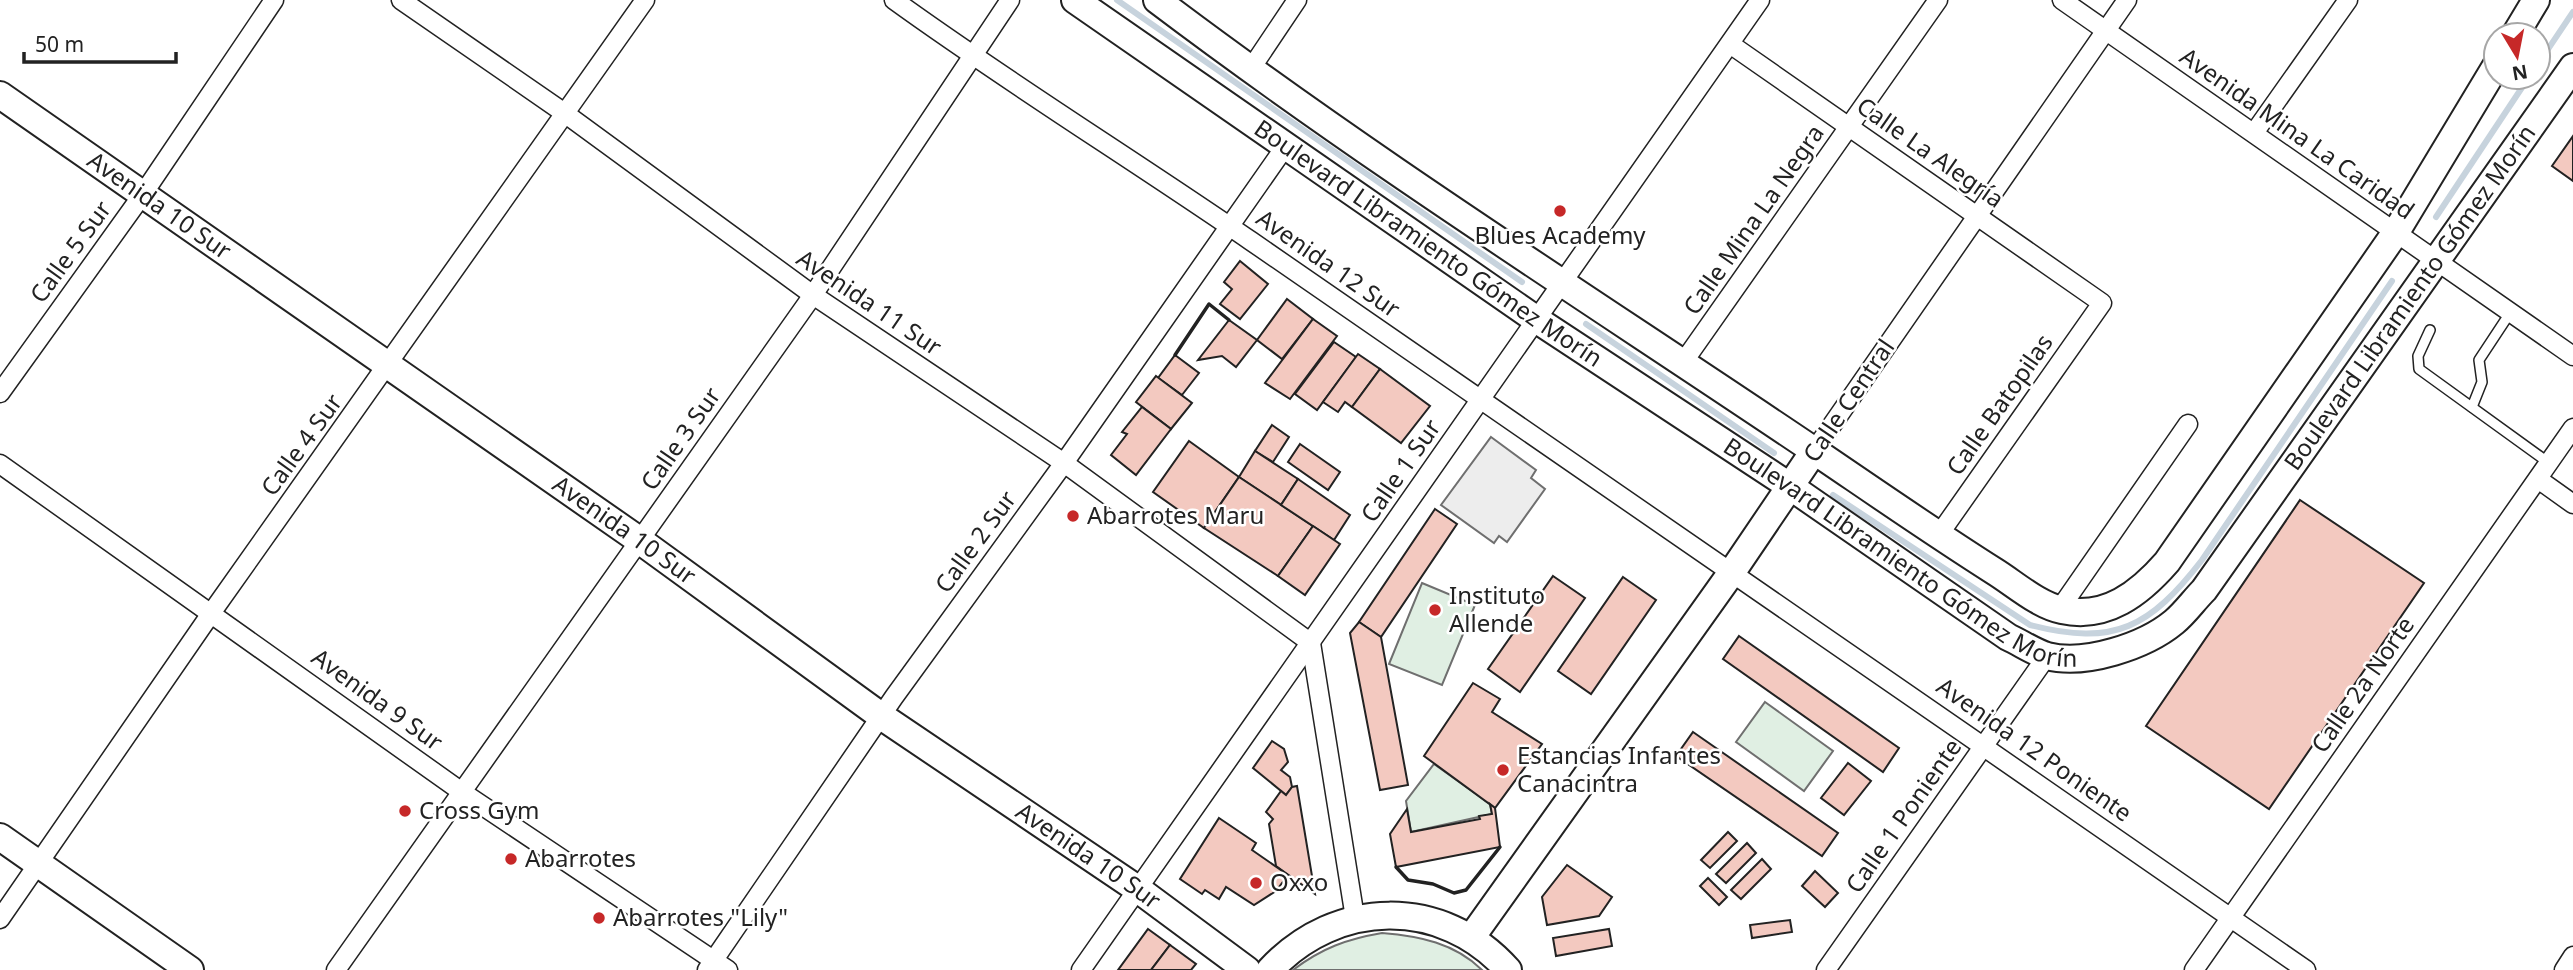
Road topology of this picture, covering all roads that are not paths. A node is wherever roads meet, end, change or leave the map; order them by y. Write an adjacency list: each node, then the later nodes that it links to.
1 (274, 0): 27 (street, Calle 5 Sur)
2 (401, 0): 23 (street, Avenida 11 Sur)
3 (645, 0): 23 (street, Calle 4 Sur)
4 (894, 0): 18 (street, Avenida 12 Sur)
5 (1010, 0): 18 (street, Calle 3 Sur)
6 (1075, 0): 26 (main road, Boulevard Libramiento Gómez Morín)
7 (1157, 0): 20 (main road, Boulevard Libramiento Gómez Morín)
8 (1297, 0): 20 (street)
9 (1760, 0): 17 (street, Calle 1 Sur)
10 (1938, 0): 24 (street, Calle Mina La Negra)
11 (2062, 0): 16 (street, Avenida Mina La Caridad)
12 (2127, 0): 16 (street, Calle Central)
13 (2348, 0): 25 (street)
14 (2536, 0): 15 (main road)
15 (2523, 21)
16 (2106, 31): 25 (street, Avenida Mina La Caridad); 28 (street, Calle Central)
17 (1730, 44): 24 (street, Calle La Alegría); 32 (street, Calle 1 Sur)
18 (973, 57): 29 (street, Avenida 12 Sur); 33 (street, Calle 3 Sur)
19 (2573, 67): 31 (main road, Boulevard Libramiento Gómez Morín)
20 (1250, 70): 32 (main road, Boulevard Libramiento Gómez Morín)
21 (2482, 89): 30 (main road, Boulevard Libramiento Gómez Morín)
22 (0, 95): 27 (main road, Avenida 10 Sur)
23 (563, 112): 33 (street, Avenida 11 Sur); 40 (street, Calle 4 Sur)
24 (1849, 127): 28 (street, Calle La Alegría); 39 (street, Calle Mina La Negra)
25 (2253, 133): 30 (street, Avenida Mina La Caridad)
26 (1287, 144): 29 (street, Calle 2 Sur); 36 (main road, Boulevard Libramiento Gómez Morín)
27 (143, 194): 40 (main road, Avenida 10 Sur); 41 (street, Calle 5 Sur)
28 (1977, 216): 34 (street, Calle La Alegría); 46 (street, Calle Central)
29 (1230, 226): 42 (street, Avenida 12 Sur); 47 (street, Calle 2 Sur)
30 (2396, 232): 31 (street, Avenida Mina La Caridad); 56 (main road, Boulevard Libramiento Gómez Morín)
31 (2434, 259): 35 (street, Avenida Mina La Caridad); 59 (main road, Boulevard Libramiento Gómez Morín)
32 (1561, 285): 36 (street, Calle 1 Sur); 39 (main road, Boulevard Libramiento Gómez Morín)
33 (813, 295): 47 (street, Avenida 11 Sur); 54 (street, Calle 3 Sur)
34 (2102, 303): 53 (street, Calle Batopilas)
35 (2510, 313): 38 (street, Avenida Mina La Caridad); 43 (lane)
36 (1537, 320): 42 (street, Calle 1 Sur); 51 (main road, Boulevard Libramiento Gómez Morín)
37 (2430, 330): 43 (lane)
38 (2573, 356)
39 (1682, 364): 46 (main road, Boulevard Libramiento Gómez Morín)
40 (389, 365): 54 (main road, Avenida 10 Sur); 57 (street, Calle 4 Sur)
41 (0, 393)
42 (1481, 400): 55 (street, Avenida 12 Sur); 58 (street, Calle 1 Sur)
43 (2472, 407): 48 (lane)
44 (2189, 424): 56 (street)
45 (2573, 428): 48 (street, Calle 2a Norte)
46 (1814, 451): 51 (main road, Calle Central); 53 (main road, Boulevard Libramiento Gómez Morín)
47 (1064, 463): 58 (street, Avenida 11 Sur); 60 (street, Calle 2 Sur)
48 (2549, 463): 50 (street, Calle 2a Norte)
49 (0, 464): 57 (street, Avenida 9 Sur)
50 (2538, 479): 52 (street); 67 (street, Calle 2a Norte)
51 (1791, 487): 55 (main road, Calle Central); 59 (main road, Boulevard Libramiento Gómez Morín)
52 (2573, 503)
53 (1938, 536): 56 (main road, Boulevard Libramiento Gómez Morín)
54 (639, 540): 60 (main road, Avenida 10 Sur); 62 (street, Calle 3 Sur)
55 (1731, 572): 61 (street, Avenida 12 Poniente); 69 (main road, Calle Central)
56 (2059, 610)
57 (212, 612): 62 (street, Avenida 9 Sur); 64 (street, Calle 4 Sur)
58 (1311, 643): 65 (street, Calle 1 Sur); 66 (street)
59 (2047, 656): 61 (street, Calle 1 Poniente)
60 (881, 716): 65 (main road, Avenida 10 Sur); 71 (street, Calle 2 Sur)
61 (1985, 745): 67 (street, Avenida 12 Poniente); 78 (street, Calle 1 Poniente)
62 (462, 792): 71 (street, Avenida 9 Sur); 73 (street, Calle 3 Sur)
63 (0, 837): 64 (main road)
64 (40, 866): 68 (street, Calle 4 Sur); 72 (main road)
65 (1139, 890): 74 (street, Calle 1 Sur); 75 (main road, Avenida 10 Sur)
66 (1355, 918): 69 (main road); 76 (main road)
67 (2230, 918): 79 (street, Calle 2a Norte); 80 (street, Avenida 12 Poniente)
68 (0, 919)
69 (1471, 938): 77 (main road)
70 (2573, 956): 81 (street)
71 (716, 967)
72 (190, 970)
73 (336, 970)
74 (1081, 970)
75 (1247, 970)
76 (1270, 970)
77 (1508, 970)
78 (1826, 970)
79 (2194, 970)
80 (2306, 970)
81 (2564, 970)

